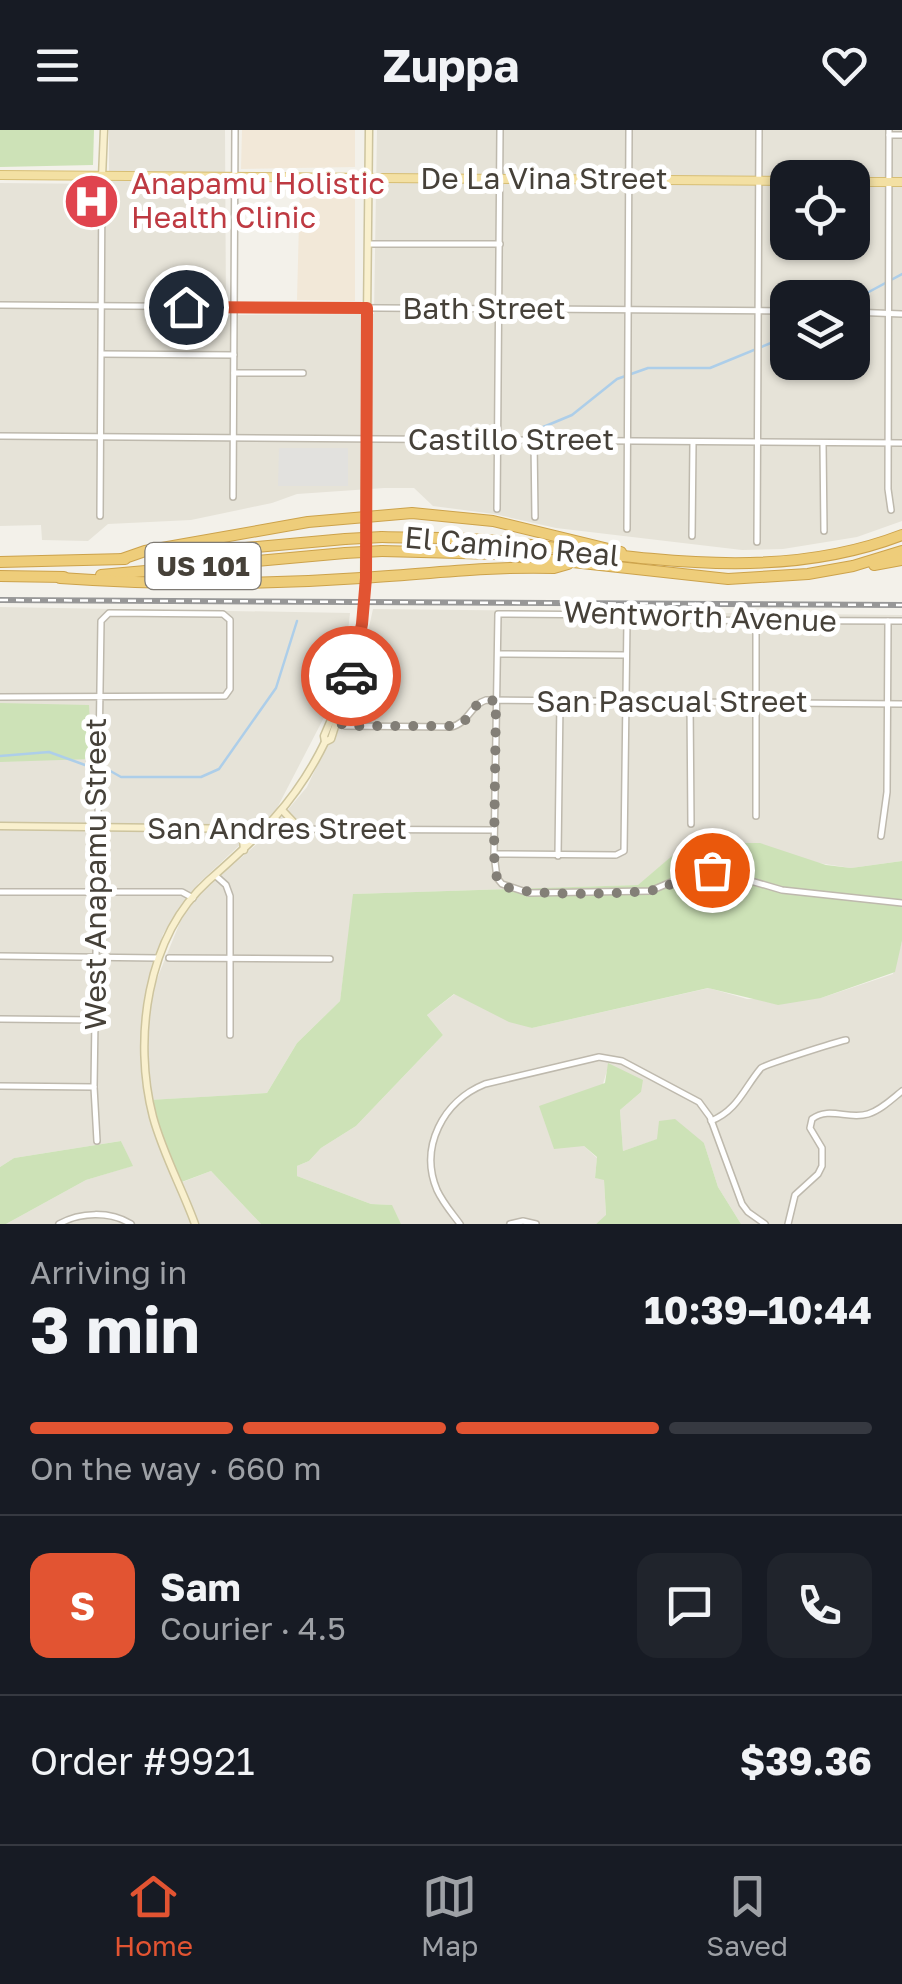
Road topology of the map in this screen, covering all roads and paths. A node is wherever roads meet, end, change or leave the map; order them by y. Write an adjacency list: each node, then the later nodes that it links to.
1 (104, 130): 10 (main road)
2 (235, 130): 11 (street)
3 (369, 130): 12 (main road)
4 (500, 130): 13 (street)
5 (629, 130): 14 (street)
6 (759, 130): 15 (street)
7 (890, 132): 8 (street); 18 (street)
8 (902, 135)
9 (0, 176): 10 (main road, De La Vina Street)
10 (102, 177): 11 (main road, De La Vina Street); 23 (street)
11 (234, 178): 12 (main road, De La Vina Street); 24 (street)
12 (368, 178): 13 (main road, De La Vina Street); 20 (main road)
13 (500, 179): 14 (main road, De La Vina Street); 21 (street)
14 (629, 180): 15 (main road, De La Vina Street); 27 (street)
15 (760, 181): 16 (main road, De La Vina Street); 28 (street)
16 (770, 181)
17 (870, 182): 18 (main road)
18 (890, 182): 19 (main road); 31 (street)
19 (902, 182)
20 (368, 244): 21 (street); 25 (main road)
21 (500, 244): 26 (street)
22 (0, 306): 23 (street, Bath Street)
23 (101, 306): 24 (street, Bath Street); 33 (street)
24 (234, 307): 25 (street, Bath Street); 34 (street)
25 (367, 308): 26 (street, Bath Street); 40 (main road)
26 (499, 309): 27 (street, Bath Street); 41 (street)
27 (629, 310): 28 (street, Bath Street); 42 (street)
28 (760, 311): 29 (street, Bath Street); 45 (street)
29 (770, 311)
30 (870, 313): 31 (street)
31 (889, 314): 32 (street); 47 (street)
32 (902, 314)
33 (102, 354): 34 (street); 38 (street)
34 (234, 355): 35 (street)
35 (234, 373): 36 (street); 39 (street)
36 (303, 373)
37 (0, 436): 38 (street, Castillo Street)
38 (101, 437): 39 (street, Castillo Street); 53 (street)
39 (232, 438): 40 (street, Castillo Street); 49 (street)
40 (366, 439): 41 (street, Castillo Street); 50 (main road)
41 (498, 440): 43 (street, Castillo Street); 51 (street)
42 (628, 441): 43 (street, Castillo Street); 44 (street, Castillo Street); 55 (street)
43 (534, 442): 54 (street)
44 (692, 443): 45 (street, Castillo Street); 58 (street)
45 (757, 443): 46 (street, Castillo Street); 59 (street)
46 (824, 443): 47 (street, Castillo Street); 56 (street)
47 (888, 443): 48 (street, Castillo Street); 52 (street)
48 (902, 443)
49 (233, 497)
50 (365, 510): 61 (highway); 62 (highway); 69 (main road)
51 (498, 510)
52 (891, 510)
53 (100, 516)
54 (535, 517)
55 (627, 529)
56 (824, 531)
57 (902, 535): 61 (highway, El Camino Real / US 101)
58 (692, 536)
59 (757, 542)
60 (902, 551): 66 (highway, El Camino Real / US 101)
61 (631, 556): 62 (highway, El Camino Real / US 101, bridge)
62 (122, 560): 64 (highway, El Camino Real / US 101)
63 (902, 560): 66 (highway)
64 (0, 562)
65 (574, 563): 66 (highway, El Camino Real / US 101); 68 (highway, El Camino Real / US 101, bridge); 69 (highway)
66 (853, 566)
67 (0, 576): 68 (highway, El Camino Real / US 101)
68 (60, 578): 69 (highway)
69 (366, 578): 85 (main road)
70 (627, 620): 71 (street, Wentworth Avenue); 74 (street, Wentworth Avenue); 75 (street)
71 (756, 621): 72 (street, Wentworth Avenue); 82 (street)
72 (888, 621): 73 (street, Wentworth Avenue); 83 (street)
73 (902, 621)
74 (498, 654): 75 (street); 78 (street)
75 (625, 655): 79 (street)
76 (0, 697): 77 (street)
77 (98, 698): 77 (street, West Anapamu Street); 90 (street, West Anapamu Street)
78 (496, 700): 80 (street, San Pascual Street); 85 (street, San Pascual Street); 94 (street)
79 (625, 700): 80 (street, San Pascual Street); 81 (street, San Pascual Street); 98 (street)
80 (560, 702): 98 (street)
81 (690, 702): 82 (street, San Pascual Street); 88 (street)
82 (756, 702): 83 (street, San Pascual Street); 87 (street)
83 (886, 704): 84 (street, San Pascual Street); 95 (street)
84 (902, 704)
85 (336, 721): 86 (main road)
86 (282, 811): 92 (main road); 93 (main road)
87 (756, 816)
88 (691, 824)
89 (0, 826): 90 (main road, San Andres Street)
90 (97, 827): 91 (main road, San Andres Street); 101 (street, West Anapamu Street)
91 (230, 828): 92 (main road, San Andres Street); 96 (main road)
92 (267, 829): 93 (street, San Andres Street); 96 (main road)
93 (300, 829): 94 (street, San Andres Street)
94 (494, 830): 97 (street)
95 (881, 836)
96 (244, 851): 99 (main road)
97 (494, 854): 98 (street); 103 (street)
98 (558, 856)
99 (216, 876): 102 (main road); 108 (street)
100 (0, 892): 101 (street)
101 (97, 892): 102 (street); 105 (street, West Anapamu Street)
102 (192, 898): 106 (main road)
103 (902, 902)
104 (0, 956): 105 (street)
105 (96, 957): 106 (street); 111 (street, West Anapamu Street)
106 (158, 958): 122 (main road)
107 (169, 958): 108 (street)
108 (228, 958): 109 (street); 112 (street)
109 (330, 958)
110 (0, 1019): 111 (street)
111 (96, 1020): 115 (street, West Anapamu Street)
112 (230, 1035)
113 (846, 1040): 117 (street)
114 (0, 1086): 115 (street)
115 (94, 1087): 118 (street, West Anapamu Street)
116 (902, 1091): 127 (street)
117 (711, 1120): 123 (street); 126 (street)
118 (97, 1141)
119 (76, 1222): 120 (street); 121 (street)
120 (59, 1224)
121 (130, 1224)
122 (195, 1224)
123 (460, 1224)
124 (510, 1224): 125 (street)
125 (536, 1224)
126 (766, 1224)
127 (788, 1224)

